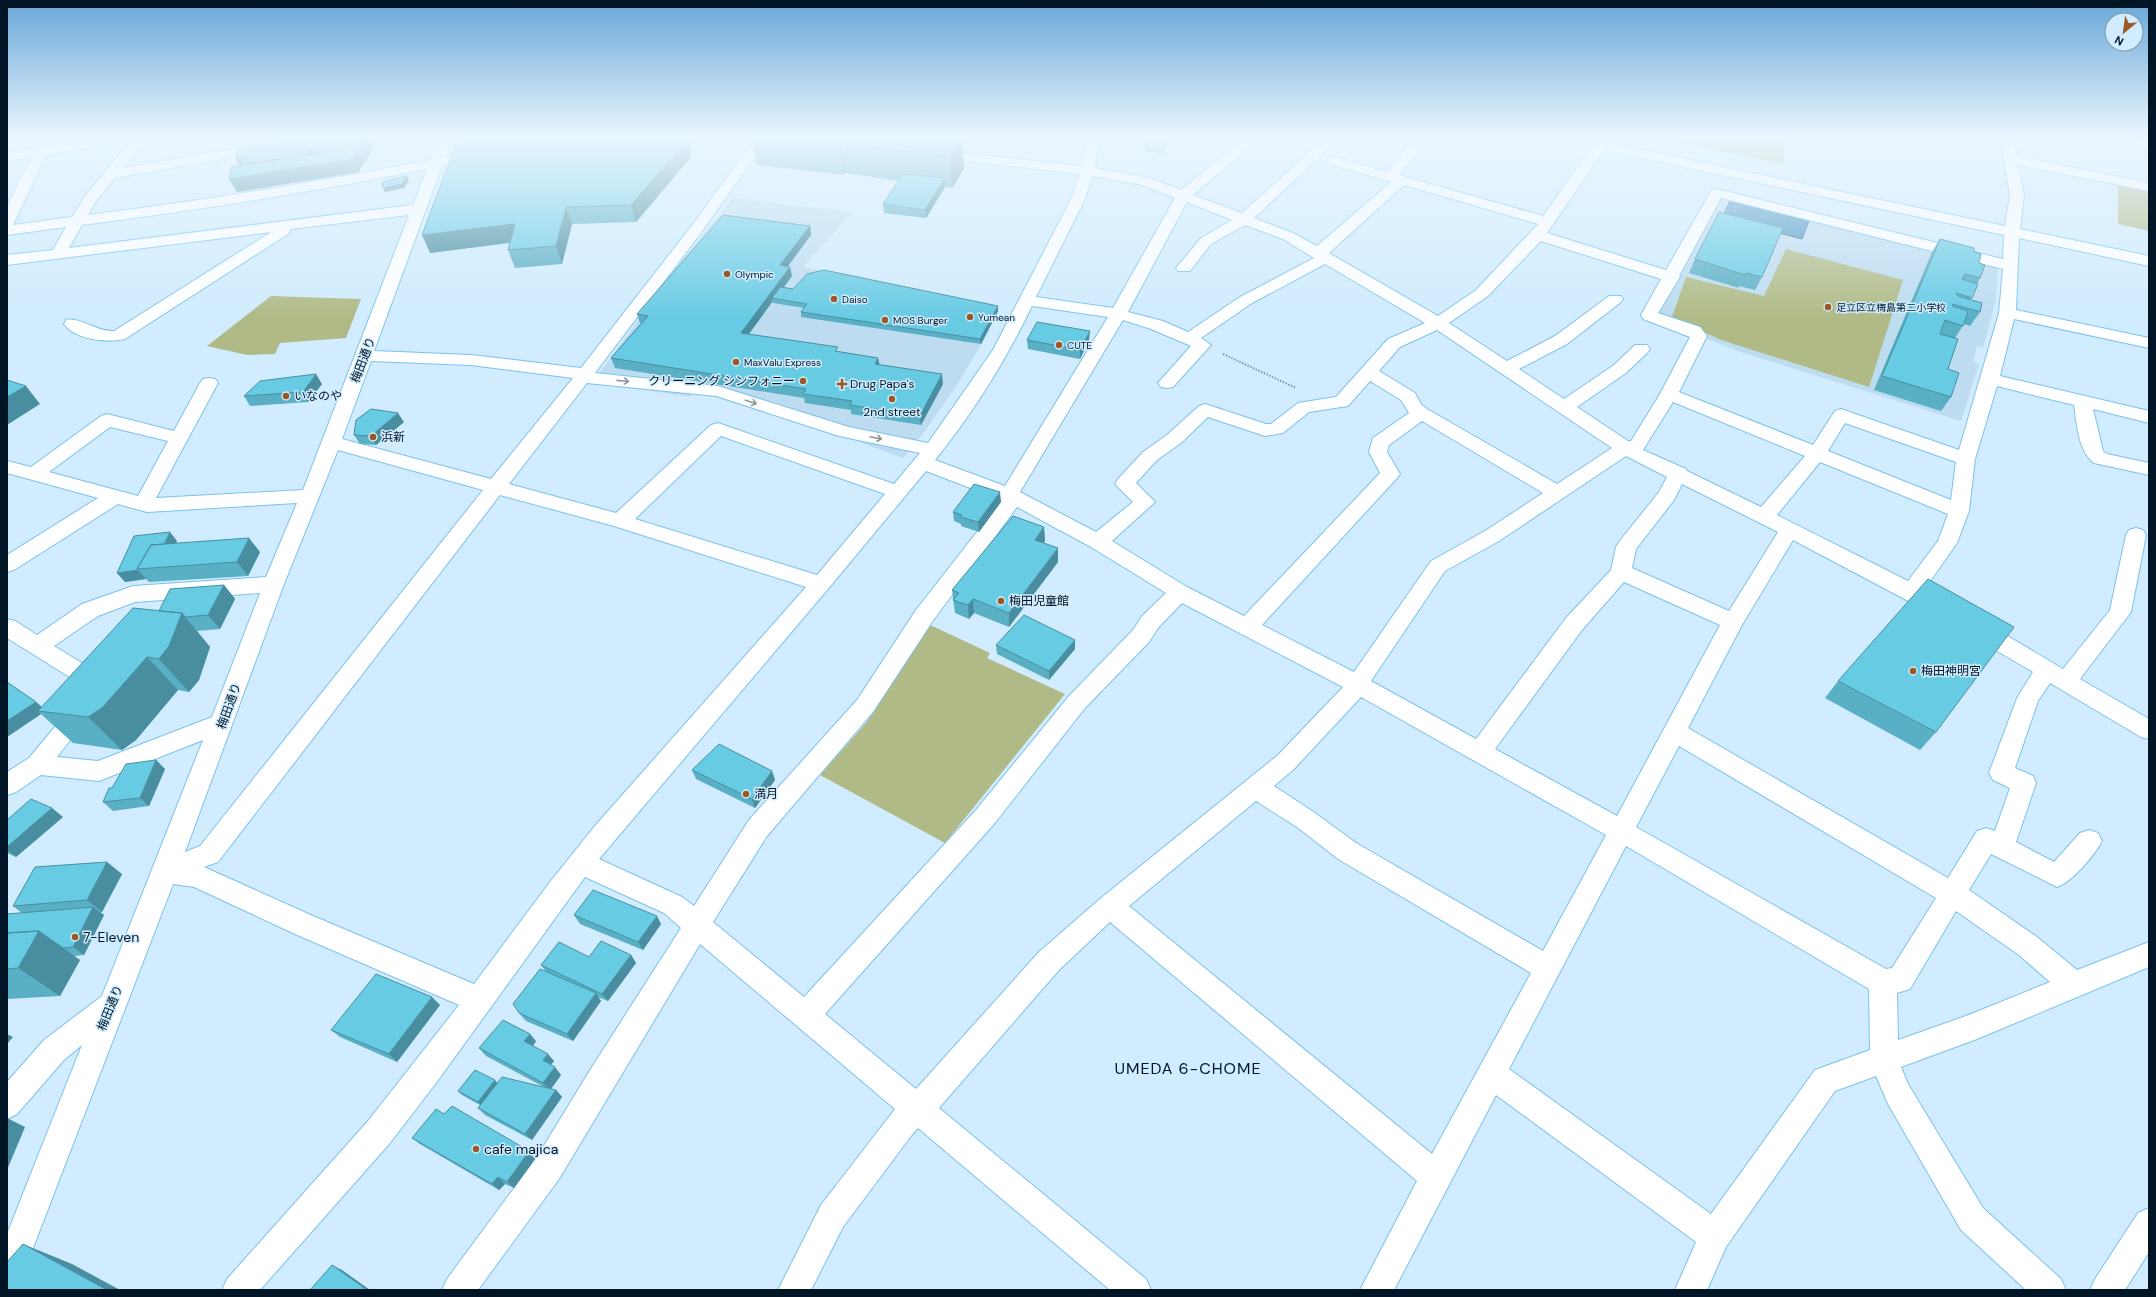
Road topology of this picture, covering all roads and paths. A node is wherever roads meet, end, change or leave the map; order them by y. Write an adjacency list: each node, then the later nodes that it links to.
1 (19, 198): 20 (street)
2 (91, 198): 19 (street)
3 (246, 198): 19 (street)
4 (423, 198): 17 (street, 梅田通り)
5 (721, 198): 45 (street)
6 (1078, 198): 34 (street)
7 (1183, 198): 36 (street)
8 (1191, 198): 18 (street)
9 (1268, 198): 18 (street)
10 (1378, 198): 26 (street)
11 (1455, 198): 22 (street)
12 (1563, 198): 22 (street)
13 (1715, 198): 32 (street)
14 (1735, 198): 29 (street)
15 (1853, 198): 24 (street)
16 (2017, 198): 24 (street)
17 (419, 208): 21 (street); 42 (street, 梅田通り)
18 (1245, 218): 26 (street); 30 (street)
19 (77, 220): 23 (street); 25 (street)
20 (7, 222)
21 (284, 225): 25 (street); 38 (street)
22 (1542, 228): 32 (street); 37 (street)
23 (7, 230)
24 (2012, 233): 28 (street); 29 (street)
25 (54, 255): 27 (street); 31 (street)
26 (1323, 255): 37 (street); 39 (street)
27 (7, 260)
28 (2149, 261)
29 (2011, 266): 35 (street)
30 (1184, 268)
31 (7, 275)
32 (1672, 277): 49 (street)
33 (1615, 299): 43 (street)
34 (1027, 300): 36 (street); 59 (street)
35 (2007, 313): 40 (street); 46 (street)
36 (1118, 314): 39 (street); 70 (street)
37 (1438, 323): 43 (street); 44 (street)
38 (72, 324)
39 (1195, 342): 48 (street); 51 (path)
40 (2149, 343)
41 (1641, 349): 52 (street)
42 (364, 356): 45 (street); 56 (street, 梅田通り)
43 (1506, 369): 52 (street)
44 (1370, 373): 51 (street); 53 (street)
45 (586, 376): 59 (street, one-way to 59); 65 (street)
46 (1990, 379): 50 (street); 60 (street)
47 (209, 383): 55 (street)
48 (1166, 383)
49 (1669, 394): 57 (street); 58 (street)
50 (2083, 402): 54 (street); 62 (street)
51 (1327, 404): 77 (street)
52 (1565, 407): 57 (street)
53 (1421, 413): 67 (street); 86 (street)
54 (2149, 417)
55 (178, 438): 64 (street); 71 (street)
56 (332, 442): 65 (street); 69 (street, 梅田通り)
57 (1625, 448): 63 (street); 67 (street)
58 (1817, 454): 60 (street); 72 (street); 73 (street)
59 (928, 456): 66 (street); 70 (street)
60 (1966, 459): 72 (street)
61 (7, 468): 64 (street)
62 (2149, 469)
63 (1679, 474): 73 (street); 79 (street)
64 (34, 475): 68 (street)
65 (496, 486): 74 (street); 101 (street)
66 (898, 492): 74 (street); 81 (street)
67 (1556, 492): 89 (street)
68 (116, 496): 71 (street); 78 (street)
69 (310, 496): 71 (street); 80 (street, 梅田通り)
70 (1011, 496): 77 (street); 104 (street)
71 (143, 504)
72 (1959, 511): 82 (street)
73 (1764, 518): 75 (street)
74 (620, 521): 81 (street)
75 (1789, 530): 82 (street); 84 (street)
76 (2136, 535): 88 (street)
77 (1098, 542): 83 (street)
78 (7, 565)
79 (1621, 572): 84 (street); 93 (street)
80 (274, 584): 87 (street); 90 (street, 梅田通り)
81 (821, 584): 100 (street)
82 (1912, 591): 88 (street)
83 (1180, 592): 86 (street); 111 (street)
84 (1733, 622): 92 (street)
85 (7, 627): 87 (street)
86 (1247, 627): 89 (street)
87 (38, 646): 94 (street)
88 (2056, 676): 91 (street); 99 (street)
89 (1357, 684): 93 (street); 96 (street)
90 (223, 722): 94 (street); 101 (street, 梅田通り)
91 (2149, 730)
92 (1675, 732): 97 (street); 102 (street)
93 (1480, 751): 97 (street)
94 (37, 765): 95 (street)
95 (7, 785)
96 (1255, 787): 103 (street); 106 (street)
97 (1622, 831): 106 (street); 107 (street)
98 (2089, 841): 99 (street)
99 (2002, 848): 102 (street)
100 (580, 864): 104 (street); 109 (street)
101 (165, 872): 109 (street); 110 (street, 梅田通り)
102 (1953, 894): 107 (street); 108 (street)
103 (1110, 906): 115 (street); 116 (street)
104 (698, 925): 111 (street); 121 (street)
105 (2149, 954): 108 (street)
106 (1548, 968): 113 (street)
107 (1882, 982): 112 (street)
108 (2074, 985): 112 (street)
109 (480, 1000): 120 (street)
110 (111, 1005): 114 (street); 119 (street, 梅田通り)
111 (806, 1016): 115 (street)
112 (1884, 1060): 118 (street); 126 (street)
113 (1491, 1074): 116 (street); 118 (street)
114 (7, 1104)
115 (917, 1109): 122 (street); 123 (street)
116 (1436, 1177): 124 (street)
117 (2149, 1224): 127 (street)
118 (1715, 1236): 125 (street)
119 (7, 1274)
120 (238, 1290)
121 (458, 1290)
122 (794, 1290)
123 (1135, 1290)
124 (1376, 1290)
125 (1691, 1290)
126 (2050, 1290)
127 (2106, 1290)

